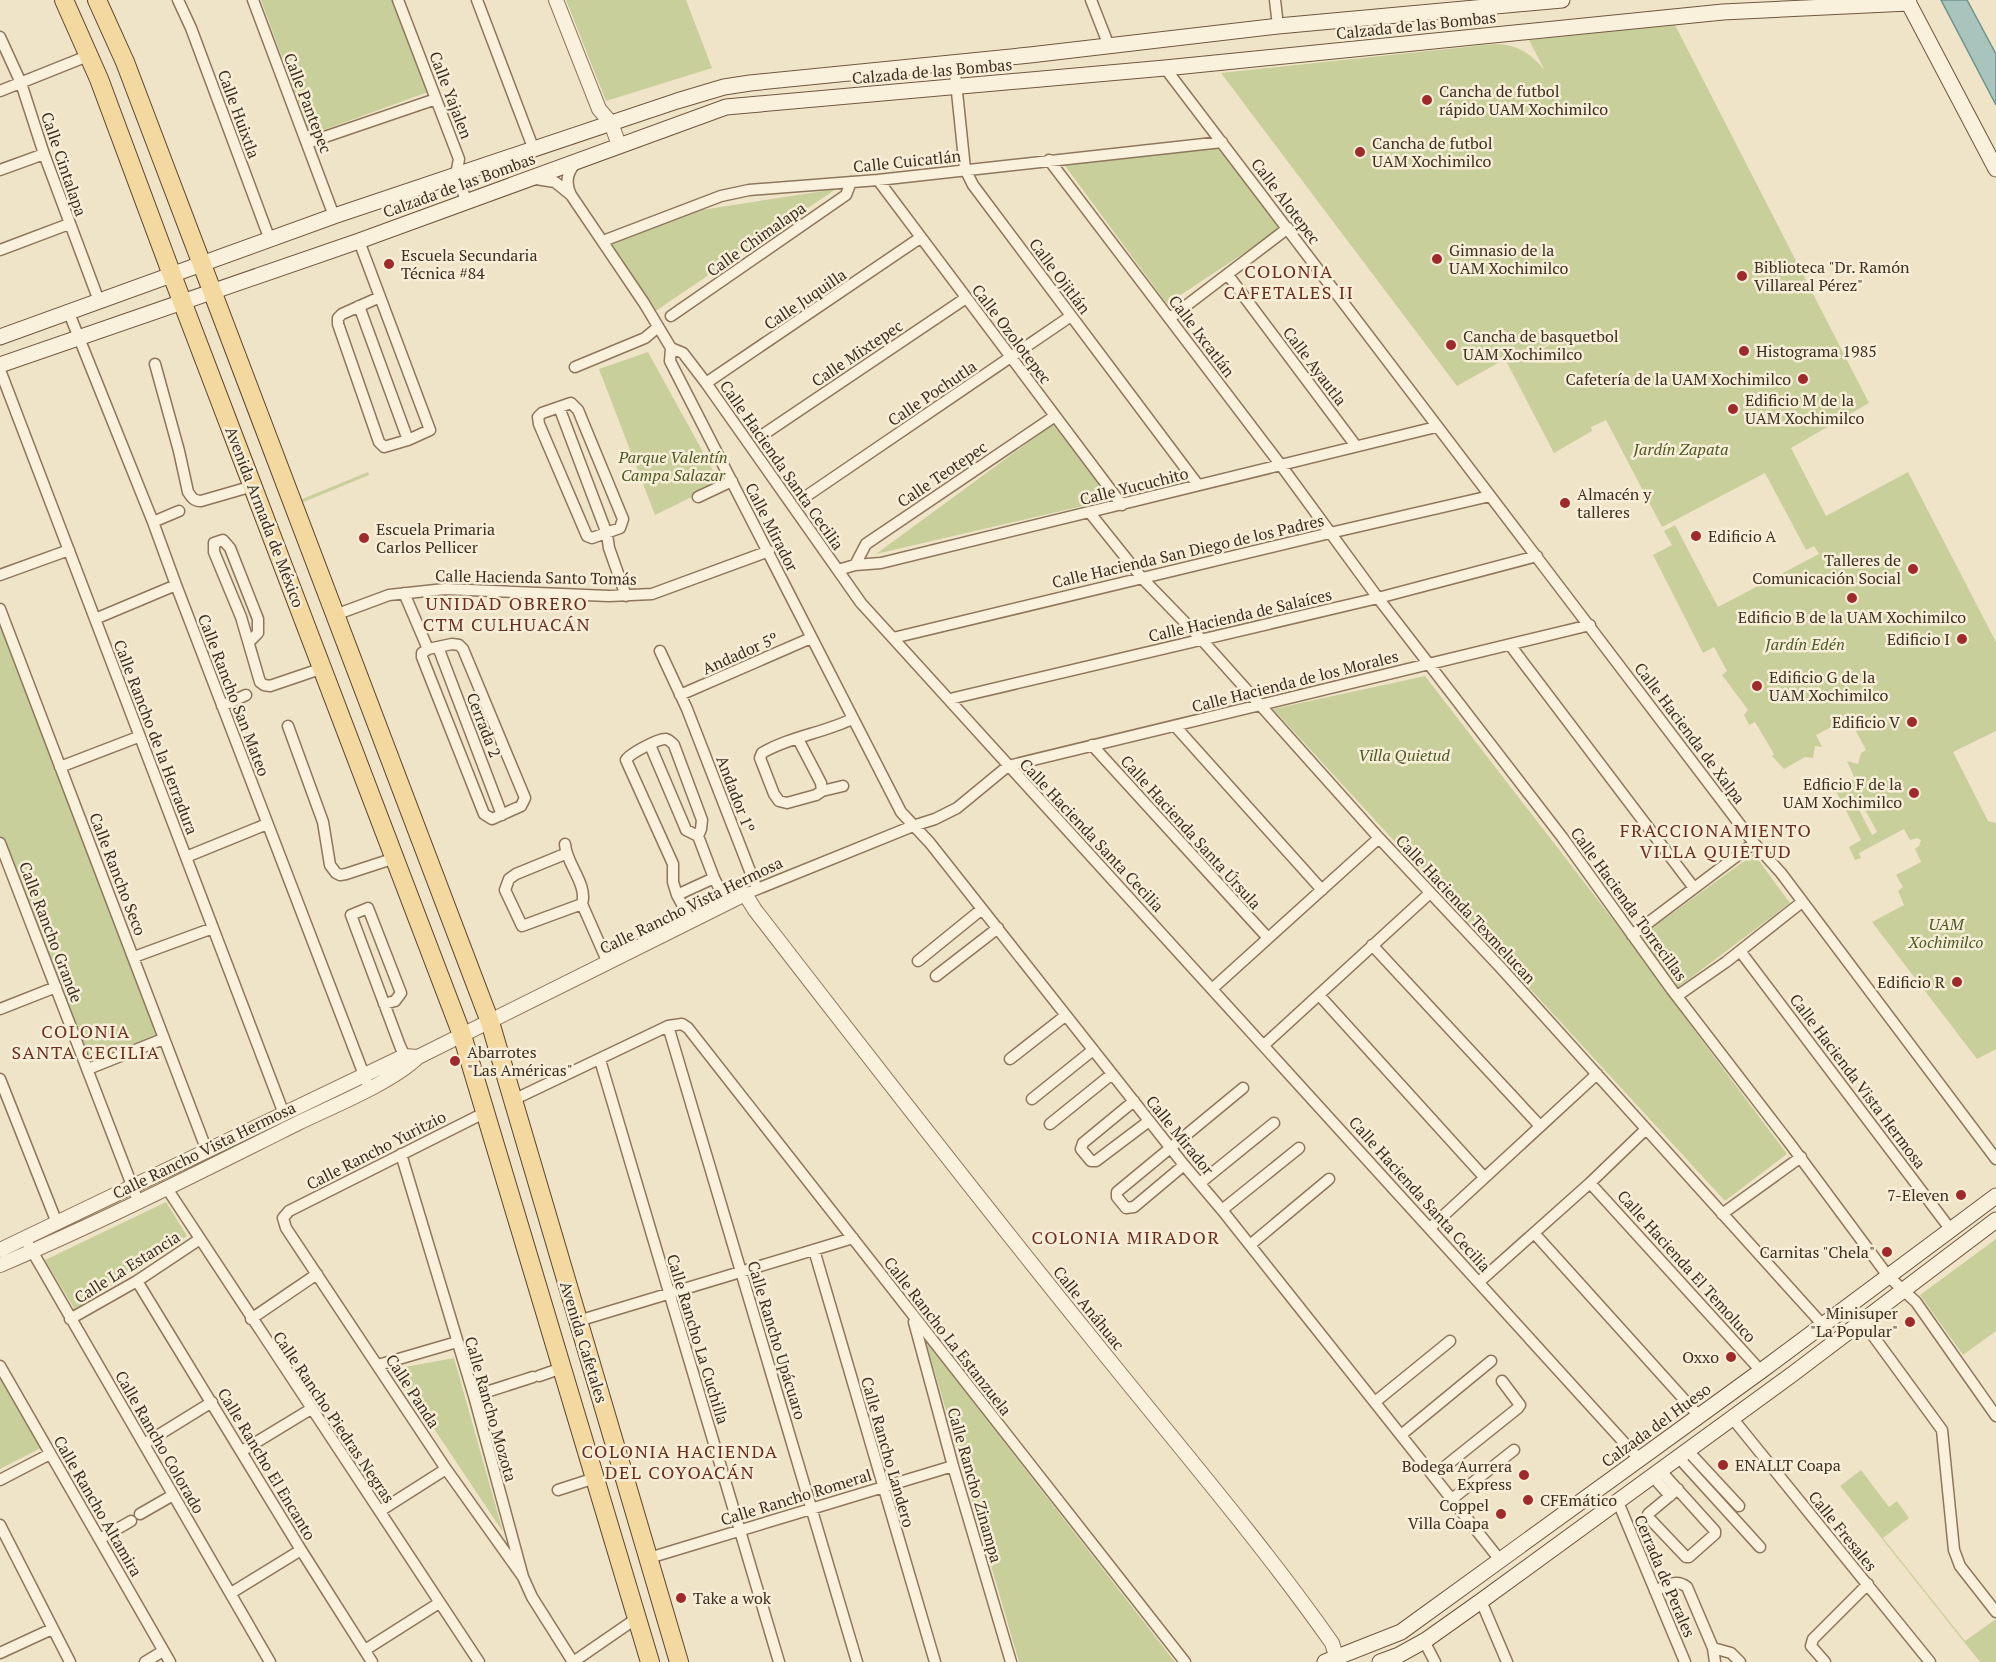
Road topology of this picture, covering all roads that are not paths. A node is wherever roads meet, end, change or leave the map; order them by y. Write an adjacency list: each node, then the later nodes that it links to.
1 (64, 0): 17 (main road, Avenida Armada de México)
2 (96, 0): 51 (main road, Avenida Armada de México)
3 (178, 0): 47 (street, Calle Huixtla)
4 (253, 0): 28 (street, Calle Pantepec)
5 (398, 0): 23 (street, Calle Yajalen)
6 (477, 0): 30 (street)
7 (556, 0): 26 (street)
8 (1091, 0): 16 (street)
9 (1275, 0): 14 (street)
10 (1562, 0): 14 (main road, Calzada de las Bombas)
11 (1908, 2): 12 (main road, Calzada de las Bombas); 35 (main road)
12 (1808, 4): 13 (main road, Calzada de las Bombas)
13 (1719, 6): 19 (main road, Calzada de las Bombas)
14 (1278, 27): 16 (main road, Calzada de las Bombas)
15 (0, 37): 20 (street, Calle Cintalapa)
16 (1109, 46): 18 (main road, Calzada de las Bombas)
17 (90, 55): 20 (street); 53 (main road, Avenida Armada de México)
18 (954, 63): 21 (street, Calle Ojitlán); 24 (main road, Calzada de las Bombas)
19 (1165, 68): 21 (main road, Calzada de las Bombas); 27 (street, Calle Alotepec)
20 (21, 83): 22 (street); 31 (street, Calle Cintalapa)
21 (956, 87): 25 (main road, Calzada de las Bombas); 34 (street, Calle Ojitlán)
22 (0, 91)
23 (436, 99): 28 (street); 37 (street, Calle Yajalen)
24 (677, 101): 25 (main road); 26 (main road, Calzada de las Bombas)
25 (685, 121): 29 (main road, Calzada de las Bombas)
26 (611, 123): 29 (street); 30 (main road, Calzada de las Bombas)
27 (1222, 142): 32 (street, Calle Cuicatlán); 45 (street, Calle Alotepec)
28 (307, 143): 43 (street, Calle Pantepec)
29 (619, 145): 33 (main road, Calzada de las Bombas)
30 (534, 150): 37 (main road, Calzada de las Bombas)
31 (44, 154): 36 (street); 44 (street, Calle Cintalapa)
32 (1049, 160): 34 (street, Calle Cuicatlán); 63 (street, Calle Ixcatlán)
33 (577, 161): 38 (main road, Calzada de las Bombas); 41 (street)
34 (965, 169): 39 (street, Calle Cuicatlán); 62 (street, Calle Ojitlán)
35 (1996, 169)
36 (0, 170)
37 (456, 175): 42 (street, Calle Yajalen); 43 (main road, Calzada de las Bombas)
38 (530, 178): 41 (street, Calle Hacienda Santa Cecilia); 42 (main road, Calzada de las Bombas)
39 (878, 180): 40 (street, Calle Cuicatlán); 46 (street, Calle Ozolotepec)
40 (851, 182): 49 (street, Calle Cuicatlán); 61 (street, Calle Chimalapa)
41 (571, 195): 49 (street, Calle Hacienda Santa Cecilia)
42 (467, 202): 48 (main road, Calzada de las Bombas)
43 (334, 216): 47 (main road, Calzada de las Bombas)
44 (69, 224): 50 (street); 57 (street, Calle Cintalapa)
45 (1288, 228): 52 (street); 76 (street, Calle Alotepec)
46 (920, 238): 56 (street, Calle Ozolotepec); 73 (street, Calle Juquilla)
47 (270, 240): 51 (main road, Calzada de las Bombas)
48 (359, 241): 54 (main road, Calzada de las Bombas); 55 (street)
49 (603, 241): 64 (street, Calle Hacienda Santa Cecilia)
50 (0, 250)
51 (201, 264): 53 (main road, Calzada de las Bombas); 54 (main road, Avenida Armada de México)
52 (1228, 274): 63 (street); 79 (street, Calle Ayautla)
53 (172, 275): 57 (main road, Calzada de las Bombas); 58 (main road, Avenida Armada de México)
54 (212, 292): 58 (main road, Calzada de las Bombas); 105 (main road, Avenida Armada de México)
55 (380, 297): 59 (street); 78 (street)
56 (966, 298): 68 (street, Calle Ozolotepec); 77 (street, Calle Mixtepec)
57 (99, 301): 60 (main road, Calzada de las Bombas)
58 (183, 301): 66 (main road, Calzada de las Bombas); 83 (main road, Avenida Armada de México)
59 (359, 306): 78 (street); 78 (street)
60 (69, 313): 65 (main road, Calzada de las Bombas); 66 (street, Calle Rancho San Mateo)
61 (671, 316)
62 (1071, 316): 68 (street, Calle Pochutla); 82 (street, Calle Ojitlán)
63 (1170, 318): 80 (street, Calle Ixcatlán)
64 (658, 327): 67 (street, Calle Hacienda Santa Cecilia); 71 (street)
65 (0, 337)
66 (79, 338): 70 (main road, Calzada de las Bombas); 90 (street, Calle Rancho San Mateo)
67 (671, 348): 73 (street, Calle Hacienda Santa Cecilia); 81 (street, Calle Mirador)
68 (1011, 357): 75 (street, Calle Ozolotepec); 84 (street, Calle Pochutla)
69 (155, 364): 83 (street)
70 (0, 365)
71 (575, 367)
72 (0, 370): 93 (street, Calle Rancho de la Herradura)
73 (706, 383): 97 (street, Calle Hacienda Santa Cecilia)
74 (559, 407): 92 (street); 92 (street); 92 (street)
75 (1055, 416): 87 (street, Calle Ozolotepec); 96 (street, Calle Teotepec)
76 (1436, 427): 79 (street, Calle Yucuchito); 85 (street, Calle Alotepec)
77 (764, 434)
78 (408, 440)
79 (1356, 446): 80 (street, Calle Yucuchito)
80 (1280, 464): 82 (street, Calle Yucuchito); 91 (street, Calle Ixcatlán)
81 (732, 482): 86 (street); 94 (street, Calle Mirador)
82 (1198, 485): 87 (street, Calle Yucuchito)
83 (253, 486): 116 (main road, Avenida Armada de México)
84 (808, 495)
85 (1490, 496): 91 (street, Calle Hacienda San Diego de los Padres); 95 (street, Calle Hacienda de Xalpa)
86 (698, 497)
87 (1122, 505): 89 (street, Calle Yucuchito)
88 (179, 511): 90 (street)
89 (1090, 513): 96 (street, Calle Yucuchito); 99 (street, Calle Hacienda Texmelucan)
90 (153, 522): 100 (street, Calle Rancho San Mateo)
91 (1329, 533): 99 (street, Calle Hacienda San Diego de los Padres); 103 (street, Calle Hacienda Torrecillas)
92 (607, 534): 102 (street)
93 (69, 550): 98 (street); 106 (street, Calle Rancho de la Herradura)
94 (769, 551): 102 (street, Calle Hacienda Santo Tomás); 108 (street, Calle Mirador)
95 (1537, 556): 103 (street, Calle Hacienda de Salaíces); 107 (street, Calle Hacienda de Xalpa)
96 (855, 565): 97 (street, Calle Yucuchito)
97 (838, 570): 109 (street, Calle Hacienda Santa Cecilia)
98 (0, 575)
99 (1142, 578): 109 (street, Calle Hacienda San Diego de los Padres); 110 (street, Calle Hacienda Texmelucan)
100 (176, 585): 106 (street); 120 (street, Calle Rancho San Mateo)
101 (404, 593): 102 (street, Calle Hacienda Santo Tomás); 105 (street, Calle Hacienda Santo Tomás); 113 (street)
102 (626, 596)
103 (1378, 598): 110 (street, Calle Hacienda de Salaíces); 115 (street, Calle Hacienda Torrecillas)
104 (0, 609): 130 (street, Calle Rancho Seco)
105 (335, 615): 170 (main road, Avenida Armada de México)
106 (95, 619): 125 (street, Calle Rancho de la Herradura)
107 (1590, 625): 112 (street, Calle Hacienda de los Morales); 139 (street, Calle Hacienda de Xalpa)
108 (812, 638): 118 (street, Andador 5º); 122 (street, Calle Mirador)
109 (893, 638): 119 (street, Calle Hacienda Santa Cecilia)
110 (1202, 640): 119 (street, Calle Hacienda de Salaíces); 121 (street, Calle Hacienda Texmelucan)
111 (249, 642): 111 (street); 116 (street)
112 (1510, 645): 115 (street, Calle Hacienda de los Morales); 143 (street)
113 (430, 651): 133 (street, Cerrada 2); 133 (street); 133 (street)
114 (660, 651): 118 (street, Andador 1º)
115 (1430, 664): 121 (street, Calle Hacienda de los Morales); 155 (street, Calle Hacienda Torrecillas)
116 (323, 668): 141 (main road, Avenida Armada de México)
117 (246, 695): 120 (street)
118 (680, 695): 145 (street, Andador 1º)
119 (950, 699): 129 (street, Calle Hacienda Santa Cecilia)
120 (222, 706): 134 (street, Calle Rancho San Mateo)
121 (1260, 706): 124 (street, Calle Hacienda de los Morales); 137 (street, Calle Hacienda Texmelucan)
122 (852, 719): 126 (street); 135 (street, Calle Mirador)
123 (288, 726): 141 (street)
124 (1175, 726): 128 (street, Calle Hacienda de los Morales); 144 (street)
125 (138, 737): 130 (street); 140 (street, Calle Rancho de la Herradura)
126 (798, 739): 132 (street); 132 (street)
127 (650, 745): 136 (street); 136 (street); 147 (street)
128 (1092, 745): 129 (street, Calle Hacienda de los Morales); 156 (street, Calle Hacienda Santa Úrsula)
129 (1008, 766): 135 (street, Calle Rancho Vista Hermosa); 164 (street, Calle Hacienda Santa Cecilia)
130 (60, 767): 159 (street, Calle Rancho Seco)
131 (843, 786): 132 (street)
132 (822, 790)
133 (502, 815)
134 (267, 824): 140 (street); 183 (street, Calle Rancho San Mateo)
135 (913, 826): 145 (street, Calle Rancho Vista Hermosa); 151 (street, Calle Mirador)
136 (698, 836): 142 (street)
137 (1379, 838): 144 (street); 146 (street, Calle Hacienda Texmelucan)
138 (0, 843): 163 (street, Calle Rancho Grande)
139 (1754, 843): 143 (street); 148 (street, Calle Hacienda de Xalpa)
140 (186, 857): 153 (street, Calle Rancho de la Herradura)
141 (395, 858): 172 (main road, Avenida Armada de México)
142 (714, 878): 147 (street); 149 (street)
143 (1694, 888): 155 (street)
144 (1322, 890): 156 (street)
145 (751, 892): 149 (street, Calle Rancho Vista Hermosa); 299 (street, Calle Anáhuac)
146 (1430, 893): 157 (street); 181 (street, Calle Hacienda Texmelucan)
147 (677, 895): 152 (street)
148 (1802, 902): 158 (street); 202 (street, Calle Hacienda de Xalpa)
149 (727, 903): 152 (street, Calle Rancho Vista Hermosa)
150 (582, 904): 150 (street); 161 (street)
151 (982, 909): 154 (street, Calle Mirador); 160 (street)
152 (691, 921): 161 (street, Calle Rancho Vista Hermosa)
153 (213, 928): 159 (street); 189 (street, Calle Rancho de la Herradura)
154 (998, 928): 162 (street); 169 (street, Calle Mirador)
155 (1632, 935): 166 (street, Calle Hacienda Torrecillas)
156 (1268, 938): 164 (street)
157 (1372, 945): 165 (street); 193 (street)
158 (1740, 951): 166 (street); 218 (street, Calle Hacienda Vista Hermosa)
159 (134, 957): 173 (street, Calle Rancho Seco)
160 (918, 961)
161 (608, 963): 170 (street, Calle Rancho Vista Hermosa)
162 (936, 976)
163 (56, 987): 168 (street); 179 (street, Calle Rancho Grande)
164 (1212, 989): 174 (street, Calle Hacienda Santa Cecilia)
165 (1319, 995): 174 (street); 204 (street)
166 (1677, 996): 201 (street, Calle Hacienda Torrecillas)
167 (384, 1004): 167 (street); 177 (street)
168 (0, 1009)
169 (1065, 1016): 175 (street, Calle Mirador); 176 (street)
170 (490, 1022): 172 (street, Calle Rancho Vista Hermosa); 185 (main road, Avenida Cafetales)
171 (668, 1026): 178 (street); 221 (street, Calle Rancho La Estanzuela); 228 (street, Calle Rancho Upácuaro)
172 (462, 1035): 177 (street, Calle Rancho Vista Hermosa); 188 (main road, Avenida Cafetales)
173 (163, 1039): 179 (street); 199 (street, Calle Rancho Seco)
174 (1264, 1045): 217 (street, Calle Hacienda Santa Cecilia)
175 (1093, 1050): 180 (street, Calle Mirador); 186 (street)
176 (1010, 1059)
177 (410, 1060): 183 (street, Calle Rancho Vista Hermosa)
178 (600, 1060): 185 (street); 234 (street, Calle Rancho La Cuchilla)
179 (88, 1069): 208 (street, Calle Rancho Grande)
180 (1112, 1074): 187 (street, Calle Mirador); 192 (street)
181 (1597, 1074): 193 (street); 194 (street, Calle Hacienda Texmelucan)
182 (0, 1078): 216 (street)
183 (367, 1082): 189 (street, Calle Rancho Vista Hermosa); 196 (street, Calle Rancho Vista Hermosa)
184 (1243, 1088): 197 (street)
185 (513, 1100): 238 (main road, Avenida Cafetales)
186 (1032, 1100)
187 (1134, 1101): 190 (street, Calle Mirador); 190 (street)
188 (486, 1112): 200 (street, Calle Rancho Yuritzio); 246 (main road, Avenida Cafetales)
189 (284, 1114): 195 (street, Calle Rancho Vista Hermosa)
190 (1149, 1121): 197 (street, Calle Mirador)
191 (1274, 1123): 206 (street)
192 (1050, 1124)
193 (1540, 1126): 204 (street)
194 (1645, 1130): 207 (street); 213 (street, Calle Hacienda Texmelucan)
195 (244, 1133): 196 (street); 199 (street, Calle Rancho Vista Hermosa)
196 (250, 1147): 209 (street, Calle Rancho Vista Hermosa)
197 (1170, 1147): 203 (street, Calle Mirador); 203 (street)
198 (1299, 1148): 212 (street)
199 (207, 1151): 208 (street, Calle Rancho Vista Hermosa)
200 (401, 1154): 214 (street, Calle Rancho Yuritzio); 242 (street, Calle Rancho Mozota)
201 (1801, 1157): 213 (street); 230 (street, Calle Hacienda Torrecillas)
202 (1996, 1159)
203 (1184, 1165): 206 (street, Calle Mirador)
204 (1484, 1178): 217 (street)
205 (1329, 1179): 223 (street)
206 (1200, 1183): 212 (street, Calle Mirador)
207 (1590, 1183): 219 (street); 247 (street, Calle Hacienda El Temoluco)
208 (132, 1186): 211 (street, Calle Rancho Grande); 216 (street, Calle Rancho Vista Hermosa)
209 (166, 1187): 211 (street, Calle Rancho Vista Hermosa); 222 (street, Calle Rancho Piedras Negras)
210 (1996, 1196): 218 (main road, Calzada del Hueso)
211 (138, 1201): 226 (street, Calle Rancho Vista Hermosa)
212 (1222, 1210): 223 (street, Calle Mirador)
213 (1722, 1214): 240 (street, Calle Hacienda Texmelucan)
214 (283, 1218): 229 (street, Calle Panda)
215 (1996, 1220): 233 (main road)
216 (57, 1223): 220 (street, Calle Rancho Vista Hermosa)
217 (1430, 1228): 232 (street, Calle Hacienda Santa Cecilia)
218 (1951, 1230): 230 (main road, Calzada del Hueso)
219 (1534, 1233): 232 (street); 253 (street)
220 (24, 1238): 224 (street, Calle Rancho Vista Hermosa); 226 (street, Calle Rancho Colorado)
221 (853, 1238): 225 (street); 235 (street, Calle Rancho La Estanzuela)
222 (200, 1239): 231 (street, Calle La Estancia); 237 (street, Calle Rancho Piedras Negras)
223 (1250, 1245): 251 (street, Calle Mirador)
224 (0, 1250)
225 (814, 1250): 228 (street); 269 (street, Calle Rancho Landero)
226 (32, 1251): 227 (street, Calle Rancho Vista Hermosa); 236 (street, Calle Rancho Colorado)
227 (0, 1265)
228 (741, 1271): 234 (street); 276 (street, Calle Rancho Upácuaro)
229 (317, 1274): 237 (street); 244 (street, Calle Panda)
230 (1888, 1276): 233 (street, Calle Hacienda Torrecillas); 240 (main road, Calzada del Hueso)
231 (137, 1281): 236 (street, Calle La Estancia); 250 (street, Calle Rancho El Encanto)
232 (1479, 1282): 262 (street, Calle Hacienda Santa Cecilia)
233 (1904, 1292): 239 (main road); 254 (street, Calle Hacienda Torrecillas)
234 (669, 1294): 238 (street); 279 (street, Calle Rancho La Cuchilla)
235 (912, 1316): 263 (street, Calle Rancho Zinampa); 313 (street, Calle Rancho La Estanzuela)
236 (70, 1319): 257 (street, Calle Rancho Colorado)
237 (251, 1319): 252 (street, Calle Rancho Piedras Negras)
238 (578, 1320): 283 (main road, Avenida Cafetales)
239 (1863, 1322): 255 (main road); 291 (street)
240 (1822, 1324): 247 (main road, Calzada del Hueso)
241 (1450, 1341): 251 (street)
242 (456, 1342): 244 (street); 249 (street, Calle Rancho Mozota)
243 (1491, 1361): 256 (street)
244 (378, 1365): 264 (street, Calle Panda)
245 (0, 1366): 260 (street, Calle Rancho Altamira)
246 (562, 1368): 249 (street); 267 (main road, Avenida Cafetales)
247 (1761, 1371): 253 (main road, Calzada del Hueso)
248 (1502, 1381): 266 (street)
249 (474, 1396): 285 (street, Calle Rancho Mozota)
250 (212, 1402): 257 (street); 259 (street, Calle Rancho El Encanto)
251 (1375, 1402): 256 (street, Calle Mirador)
252 (312, 1409): 259 (street); 277 (street, Calle Rancho Piedras Negras)
253 (1699, 1416): 262 (main road, Calzada del Hueso)
254 (1996, 1416)
255 (1733, 1419): 261 (main road); 286 (street, Calle Fresales)
256 (1401, 1435): 266 (street, Calle Mirador)
257 (144, 1444): 272 (street, Calle Rancho Colorado)
258 (1514, 1450): 273 (street)
259 (242, 1451): 282 (street, Calle Rancho El Encanto)
260 (50, 1454): 268 (street); 280 (street, Calle Rancho Altamira)
261 (1684, 1454): 265 (main road); 275 (street); 281 (street)
262 (1640, 1459): 284 (main road, Calzada del Hueso)
263 (953, 1466): 269 (street, Calle Rancho Romeral); 312 (street, Calle Rancho Zinampa)
264 (446, 1469): 277 (street); 285 (street, Calle Panda)
265 (1657, 1474): 271 (street); 274 (main road)
266 (1433, 1476): 273 (street, Calle Mirador)
267 (595, 1478): 270 (street); 292 (main road, Avenida Cafetales)
268 (0, 1480)
269 (883, 1487): 276 (street, Calle Rancho Romeral); 311 (street, Calle Rancho Landero)
270 (558, 1490)
271 (1674, 1492): 271 (street)
272 (173, 1495): 280 (street); 288 (street, Calle Rancho Colorado)
273 (1452, 1499): 284 (street, Calle Mirador)
274 (1618, 1502): 287 (street, Cerrada de Perales); 289 (main road)
275 (1739, 1506)
276 (811, 1508): 279 (street, Calle Rancho Romeral); 310 (street, Calle Rancho Upácuaro)
277 (380, 1511): 290 (street, Calle Rancho Piedras Negras)
278 (0, 1525): 293 (street)
279 (740, 1530): 283 (street, Calle Rancho Romeral); 309 (street, Calle Rancho La Cuchilla)
280 (100, 1539): 297 (street, Calle Rancho Altamira)
281 (1760, 1547)
282 (301, 1550): 288 (street); 296 (street, Calle Rancho El Encanto)
283 (649, 1558): 308 (main road, Avenida Cafetales)
284 (1500, 1560): 299 (main road, Calzada del Hueso)
285 (523, 1577): 306 (street, Calle Rancho Mozota)
286 (1868, 1584): 320 (street); 321 (street, Calle Fresales)
287 (1655, 1591): 295 (street); 317 (street, Cerrada de Perales)
288 (231, 1593): 303 (street, Calle Rancho Colorado)
289 (1481, 1601): 294 (main road); 316 (street)
290 (440, 1603): 296 (street); 305 (street, Calle Rancho Piedras Negras)
291 (1996, 1612)
292 (637, 1618): 306 (street); 307 (main road, Avenida Cafetales)
293 (52, 1629): 298 (street); 300 (street)
294 (1424, 1641): 314 (main road); 315 (street)
295 (1713, 1648): 318 (street); 319 (street)
296 (364, 1650): 304 (street, Calle Rancho El Encanto)
297 (163, 1651): 301 (street); 302 (street, Calle Rancho Altamira)
298 (0, 1653)
299 (1333, 1661)
300 (70, 1662)
301 (145, 1662)
302 (170, 1662)
303 (270, 1662)
304 (372, 1662)
305 (479, 1662)
306 (573, 1662)
307 (650, 1662)
308 (679, 1662)
309 (779, 1662)
310 (856, 1662)
311 (935, 1662)
312 (1011, 1662)
313 (1185, 1662)
314 (1380, 1662)
315 (1436, 1662)
316 (1507, 1662)
317 (1685, 1662)
318 (1715, 1662)
319 (1740, 1662)
320 (1825, 1662)
321 (1930, 1662)

